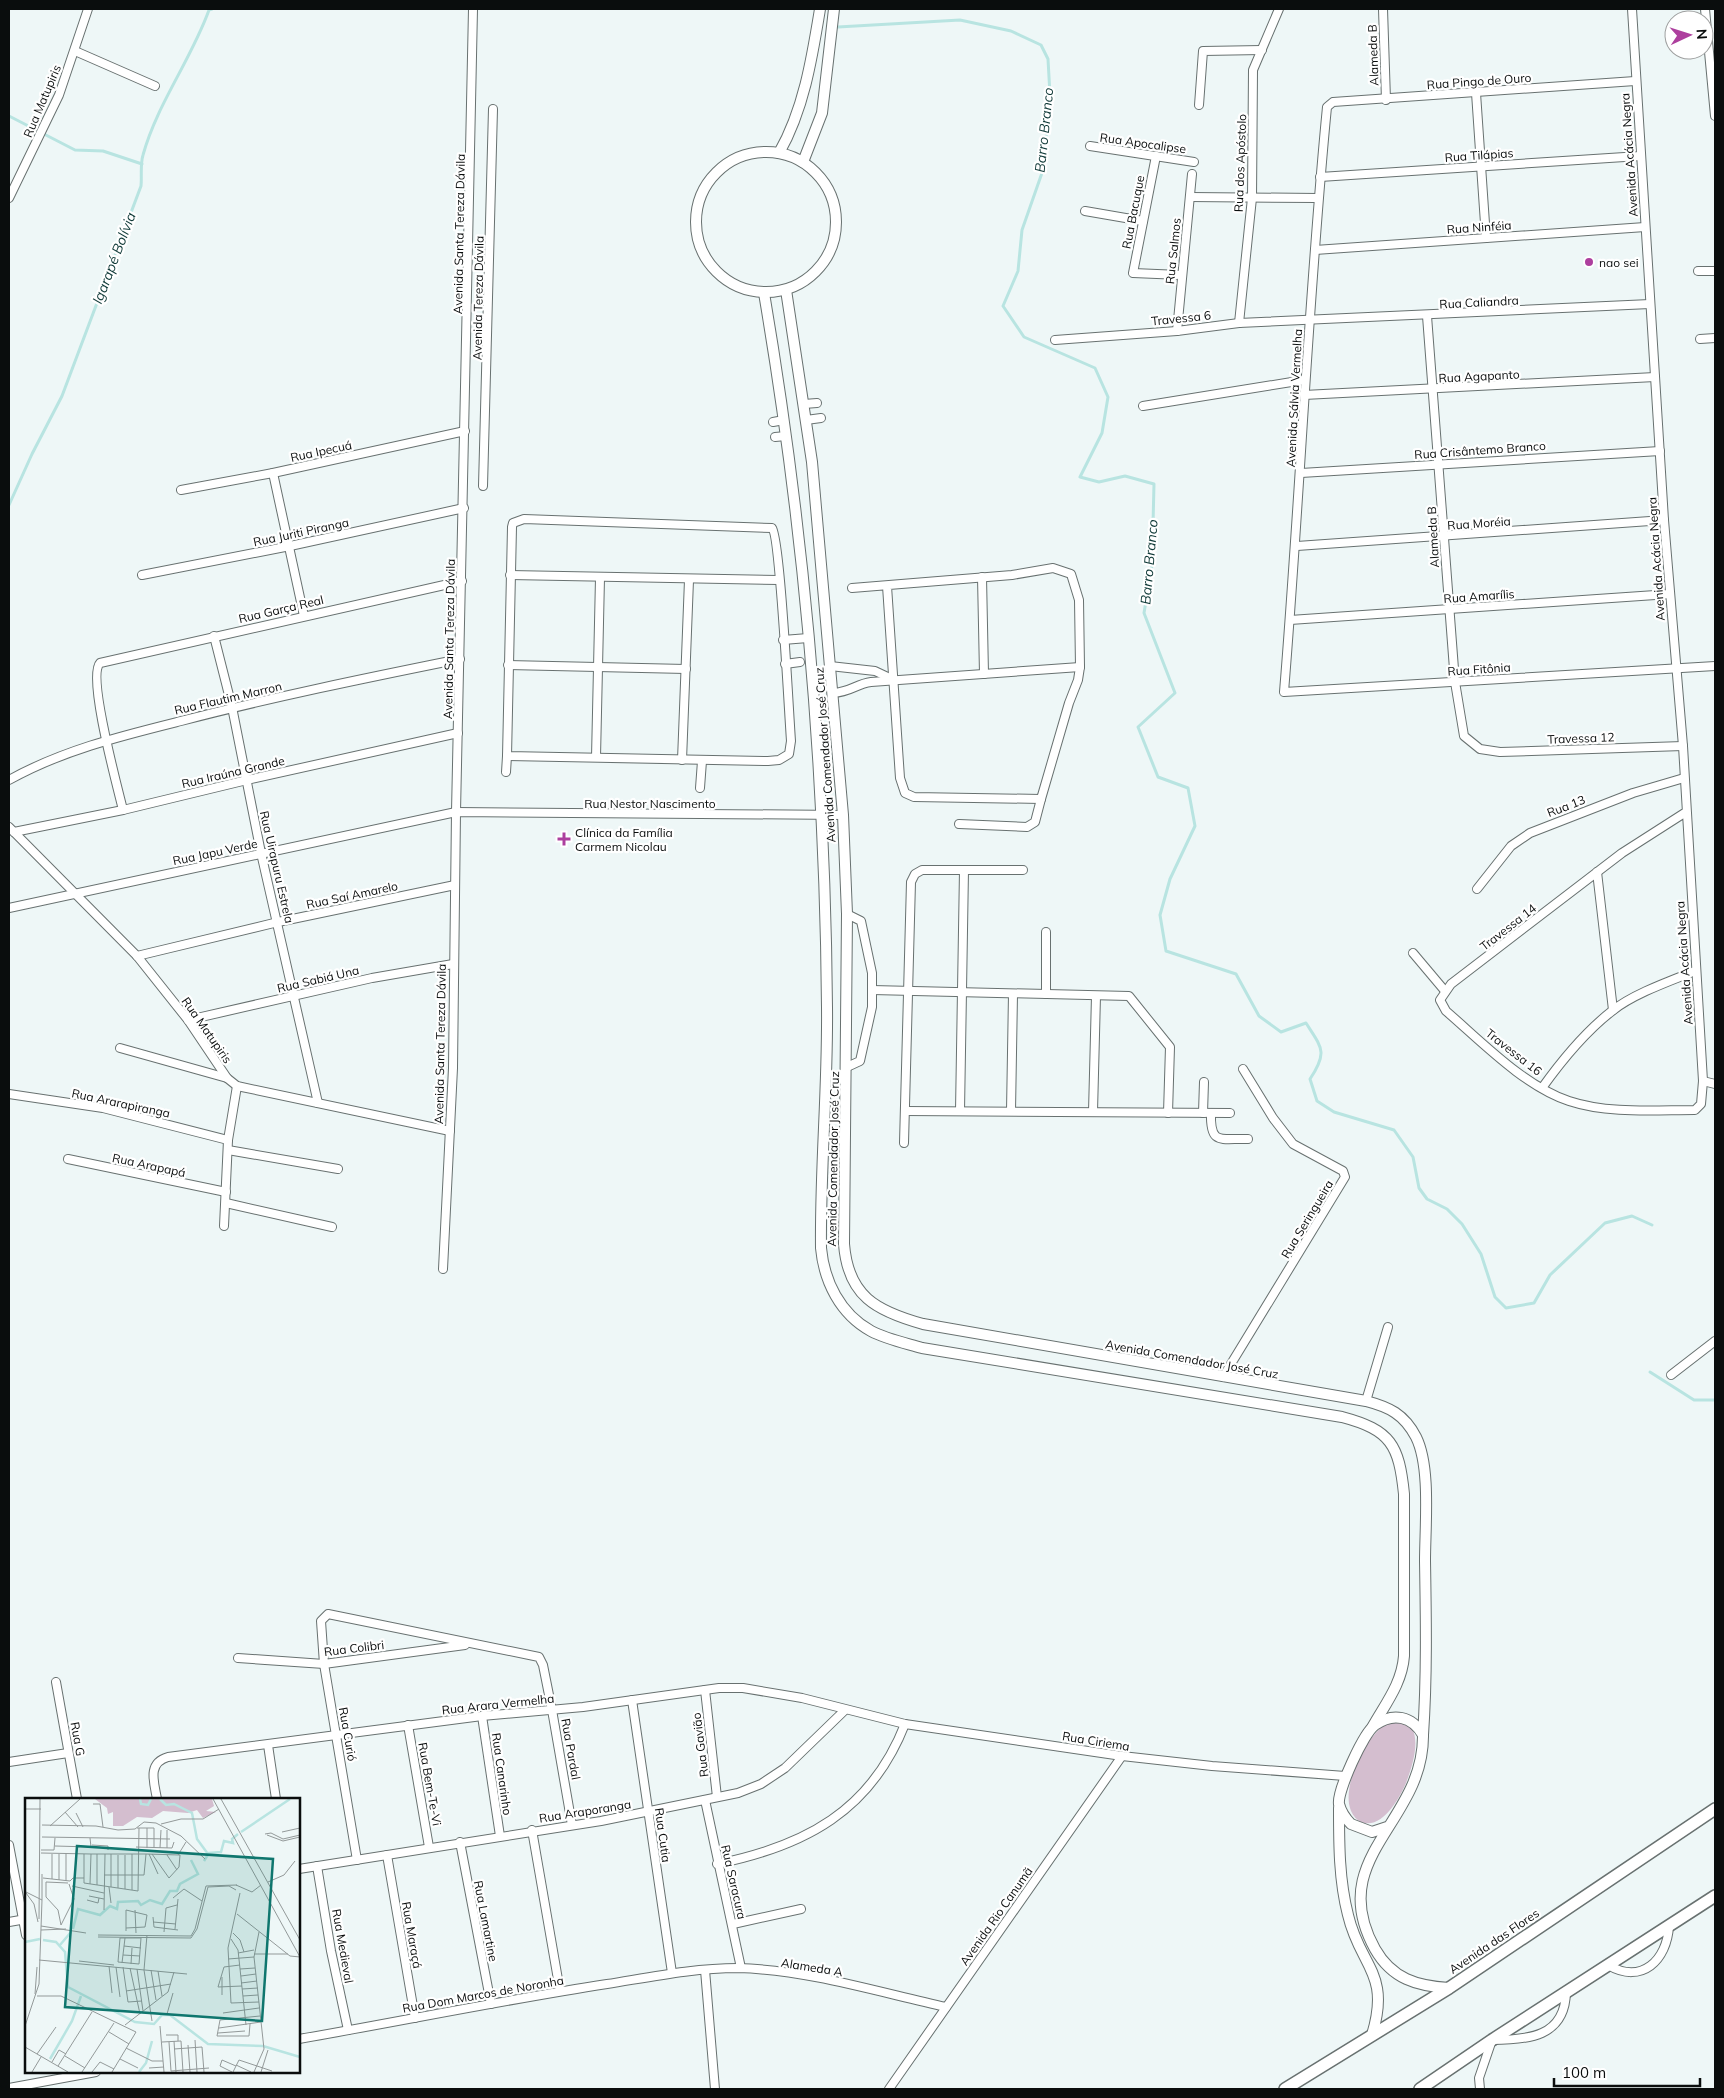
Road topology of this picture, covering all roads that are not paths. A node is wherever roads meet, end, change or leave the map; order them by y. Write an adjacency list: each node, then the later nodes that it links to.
1 (88, 9): 10 (street, Rua Matupiris)
2 (473, 9): 61 (street, Avenida Santa Tereza Dávila)
3 (820, 9): 20 (street)
4 (834, 9): 23 (street)
5 (1279, 9): 9 (street, Rua dos Apóstolo)
6 (1383, 9): 14 (street, Alameda B)
7 (1632, 9): 11 (street, Avenida Acácia Negra)
8 (1704, 9): 18 (street)
9 (1262, 50): 15 (street); 30 (street, Rua dos Apóstolo)
10 (74, 51): 12 (street); 29 (street, Rua Matupiris)
11 (1635, 81): 13 (street, Rua Pingo de Ouro); 22 (street, Avenida Acácia Negra)
12 (155, 86)
13 (1476, 93): 14 (street, Rua Pingo de Ouro); 25 (street)
14 (1386, 100): 16 (street, Rua Pingo de Ouro)
15 (1199, 105)
16 (1327, 106): 27 (street, Avenida Sálvia Vermelha)
17 (493, 109): 68 (street, Avenida Tereza Dávila)
18 (1715, 116)
19 (1090, 146): 21 (street, Rua Apocalipse)
20 (779, 153): 23 (street); 41 (street)
21 (1156, 156): 24 (street, Rua Apocalipse); 33 (street, Rua Bacuque)
22 (1640, 156): 25 (street, Rua Tilápias); 34 (street, Avenida Acácia Negra)
23 (803, 162): 40 (street)
24 (1194, 162)
25 (1481, 166): 27 (street, Rua Tilápias); 35 (street)
26 (1192, 174): 28 (street, Rua Salmos)
27 (1320, 177): 31 (street, Avenida Sálvia Vermelha)
28 (1190, 197): 30 (street); 39 (street, Rua Salmos)
29 (9, 198)
30 (1252, 198): 31 (street); 45 (street, Rua dos Apóstolo)
31 (1318, 198): 36 (street, Avenida Sálvia Vermelha)
32 (1085, 211): 33 (street)
33 (1143, 221): 39 (street, Rua Bacuque)
34 (1645, 226): 35 (street, Rua Ninféia); 42 (street, Avenida Acácia Negra)
35 (1486, 238): 36 (street, Rua Ninféia)
36 (1315, 250): 44 (street, Avenida Sálvia Vermelha)
37 (1715, 270): 38 (street)
38 (1698, 272)
39 (1182, 275): 46 (street, Rua Salmos)
40 (786, 290): 41 (street); 55 (street, Avenida Comendador José Cruz)
41 (764, 293): 58 (street, Avenida Comendador José Cruz)
42 (1650, 304): 43 (street, Rua Caliandra); 50 (street, Avenida Acácia Negra)
43 (1427, 316): 44 (street, Rua Caliandra); 52 (street, Alameda B)
44 (1310, 321): 45 (street, Travessa 6); 51 (street, Avenida Sálvia Vermelha)
45 (1239, 323): 46 (street, Travessa 6)
46 (1177, 331): 49 (street, Travessa 6)
47 (1715, 338): 48 (street)
48 (1700, 339)
49 (1055, 340)
50 (1656, 377): 52 (street, Rua Agapanto); 64 (street, Avenida Acácia Negra)
51 (1304, 380): 53 (street, Avenida Sálvia Vermelha); 56 (street)
52 (1432, 389): 53 (street, Rua Agapanto); 65 (street, Alameda B)
53 (1304, 395): 67 (street, Avenida Sálvia Vermelha)
54 (817, 403): 55 (street)
55 (804, 404): 59 (street, Avenida Comendador José Cruz)
56 (1143, 406)
57 (821, 418): 59 (street)
58 (784, 420): 60 (street); 62 (street, Avenida Comendador José Cruz)
59 (806, 420): 95 (street, Avenida Comendador José Cruz)
60 (773, 422)
61 (465, 431): 66 (street, Rua Ipecuá); 70 (street, Avenida Santa Tereza Dávila)
62 (786, 436): 63 (street); 89 (street, Avenida Comendador José Cruz)
63 (775, 437)
64 (1660, 450): 65 (street, Rua Crisântemo Branco); 71 (street, Avenida Acácia Negra)
65 (1440, 464): 67 (street, Rua Crisântemo Branco); 72 (street, Alameda B)
66 (273, 473): 69 (street, Rua Ipecuá); 73 (street)
67 (1301, 473): 74 (street, Avenida Sálvia Vermelha)
68 (483, 486)
69 (181, 490)
70 (464, 508): 73 (street, Rua Juriti Piranga); 81 (street, Avenida Santa Tereza Dávila)
71 (1664, 520): 72 (street, Rua Moréia); 84 (street, Avenida Acácia Negra)
72 (1444, 537): 74 (street, Rua Moréia); 85 (street, Alameda B)
73 (290, 546): 75 (street, Rua Juriti Piranga); 86 (street)
74 (1297, 546): 87 (street, Avenida Sálvia Vermelha)
75 (142, 575)
76 (510, 575): 78 (street); 80 (street); 94 (street)
77 (982, 577): 82 (street); 98 (street); 101 (street)
78 (600, 578): 79 (street); 97 (street)
79 (689, 580): 80 (street); 100 (street)
80 (780, 580): 90 (street)
81 (462, 581): 86 (street, Rua Garça Real); 91 (street, Avenida Santa Tereza Dávila)
82 (887, 586): 83 (street); 102 (street)
83 (852, 588)
84 (1670, 594): 85 (street, Rua Amarílis); 99 (street, Avenida Acácia Negra)
85 (1448, 609): 87 (street, Rua Amarílis); 103 (street, Alameda B)
86 (304, 616): 88 (street, Rua Garça Real)
87 (1290, 620): 104 (street, Avenida Sálvia Vermelha)
88 (214, 636): 106 (street, Rua Uirapuru Estrela); 108 (street, Rua Garça Real)
89 (808, 638): 90 (street); 124 (street, Avenida Comendador José Cruz)
90 (784, 640): 93 (street)
91 (460, 659): 106 (street, Rua Flautim Marron); 107 (street, Avenida Santa Tereza Dávila)
92 (800, 662): 93 (street)
93 (786, 664): 114 (street)
94 (508, 665): 97 (street); 111 (street)
95 (830, 666): 102 (street); 105 (street, Avenida Comendador José Cruz)
96 (1715, 666): 99 (street, Rua Fitônia)
97 (598, 667): 100 (street); 112 (street)
98 (1080, 667): 101 (street); 120 (street)
99 (1675, 668): 103 (street, Rua Fitônia); 109 (street, Avenida Acácia Negra)
100 (686, 669): 113 (street)
101 (984, 674): 102 (street)
102 (893, 680): 105 (street); 120 (street)
103 (1455, 682): 104 (street, Rua Fitônia); 110 (street, Alameda B)
104 (1284, 692)
105 (833, 693): 125 (street, Avenida Comendador José Cruz)
106 (232, 708): 108 (street, Rua Flautim Marron); 118 (street, Rua Uirapuru Estrela)
107 (458, 734): 118 (street, Rua Iraúna Grande); 122 (street, Avenida Santa Tereza Dávila)
108 (107, 739): 117 (street, Rua Flautim Marron); 121 (street)
109 (1683, 746): 110 (street, Travessa 12); 116 (street, Avenida Acácia Negra)
110 (1480, 749)
111 (507, 756): 112 (street); 115 (street)
112 (596, 757): 113 (street)
113 (682, 760): 114 (street)
114 (702, 761): 119 (street)
115 (506, 772)
116 (1684, 778): 123 (street, Avenida Acácia Negra); 133 (street, Rua 13)
117 (9, 780)
118 (247, 780): 121 (street, Rua Iraúna Grande); 128 (street, Rua Uirapuru Estrela)
119 (700, 788)
120 (1041, 799): 126 (street)
121 (123, 810): 127 (street, Rua Iraúna Grande)
122 (456, 812): 124 (street, Rua Nestor Nascimento); 128 (street, Rua Japu Verde); 132 (street, Avenida Santa Tereza Dávila)
123 (1686, 812): 131 (street, Travessa 14); 142 (street, Avenida Acácia Negra)
124 (820, 815): 125 (street, Rua Nestor Nascimento); 202 (street, Avenida Comendador José Cruz)
125 (843, 815): 136 (street, Avenida Comendador José Cruz)
126 (959, 824)
127 (11, 830): 134 (street, Rua Matupiris)
128 (261, 853): 134 (street, Rua Japu Verde); 137 (street, Rua Uirapuru Estrela)
129 (964, 870): 130 (street); 144 (street); 146 (street)
130 (1023, 870)
131 (1597, 872): 145 (street, Travessa 14); 151 (street)
132 (455, 885): 137 (street, Rua Saí Amarelo); 141 (street, Avenida Santa Tereza Dávila)
133 (1478, 889)
134 (74, 894): 135 (street, Rua Japu Verde); 140 (street, Rua Matupiris)
135 (9, 908)
136 (847, 914): 143 (street); 154 (street, Avenida Comendador José Cruz)
137 (278, 922): 140 (street, Rua Saí Amarelo); 149 (street, Rua Uirapuru Estrela)
138 (1046, 932): 148 (street)
139 (1413, 953): 145 (street)
140 (137, 956): 152 (street, Rua Matupiris)
141 (453, 964): 149 (street, Rua Sabiá Una); 172 (street, Avenida Santa Tereza Dávila)
142 (1695, 972): 151 (street); 157 (street, Avenida Acácia Negra)
143 (872, 990): 144 (street); 154 (street)
144 (908, 991): 146 (street); 165 (street)
145 (1444, 991): 161 (street, Travessa 16)
146 (962, 992): 147 (street); 166 (street)
147 (1013, 994): 148 (street); 167 (street)
148 (1046, 994): 150 (street)
149 (295, 995): 152 (street, Rua Sabiá Una); 163 (street, Rua Uirapuru Estrela)
150 (1096, 996): 168 (street); 169 (street)
151 (1614, 1010): 161 (street)
152 (188, 1020): 156 (street, Rua Matupiris)
153 (120, 1048): 156 (street)
154 (847, 1067): 187 (street, Avenida Comendador José Cruz)
155 (1243, 1069): 187 (street, Rua Seringueira)
156 (227, 1078): 160 (street, Rua Matupiris)
157 (1703, 1081): 159 (street); 164 (street, Avenida Acácia Negra)
158 (1204, 1082): 170 (street)
159 (1715, 1084)
160 (237, 1086): 163 (street, Rua Matupiris); 174 (street)
161 (1542, 1088): 164 (street, Travessa 16)
162 (9, 1094): 174 (street, Rua Ararapiranga)
163 (318, 1103): 172 (street, Rua Matupiris)
164 (1700, 1107)
165 (905, 1110): 166 (street); 175 (street)
166 (960, 1111): 167 (street)
167 (1011, 1112): 168 (street)
168 (1093, 1112): 169 (street)
169 (1168, 1113): 170 (street)
170 (1207, 1113): 171 (street); 173 (street)
171 (1230, 1113)
172 (450, 1131): 183 (street, Avenida Santa Tereza Dávila)
173 (1248, 1139)
174 (228, 1140): 176 (street)
175 (904, 1143)
176 (228, 1150): 178 (street); 179 (street)
177 (68, 1159): 179 (street, Rua Arapapá)
178 (338, 1169)
179 (226, 1192): 180 (street)
180 (226, 1203): 181 (street); 182 (street)
181 (224, 1226)
182 (332, 1227)
183 (443, 1269)
184 (1388, 1327): 188 (street)
185 (1715, 1341): 186 (street)
186 (1671, 1375)
187 (1223, 1377): 188 (street, Avenida Comendador José Cruz)
188 (1366, 1400): 203 (street, Avenida Comendador José Cruz)
189 (328, 1614): 190 (street, Rua Colibri); 193 (street, Rua Curió)
190 (472, 1644): 191 (street, Rua Colibri); 193 (street, Rua Colibri)
191 (531, 1654): 197 (street, Rua Pardal)
192 (238, 1658): 193 (street, Rua Colibri)
193 (324, 1664): 204 (street, Rua Curió)
194 (56, 1682): 206 (street, Rua G)
195 (705, 1690): 196 (street, Rua Arara Vermelha); 198 (street, Rua Arara Vermelha); 213 (street, Rua Gavião)
196 (632, 1700): 197 (street, Rua Arara Vermelha); 217 (street, Rua Cutia)
197 (552, 1710): 199 (street, Rua Arara Vermelha); 218 (street, Rua Pardal)
198 (845, 1710): 200 (street, Rua Ciriema); 213 (street, Rua Araporanga)
199 (482, 1716): 201 (street, Rua Arara Vermelha); 221 (street, Rua Canarinho)
200 (905, 1724): 207 (street, Rua Ciriema); 227 (street)
201 (408, 1725): 204 (street, Rua Arara Vermelha); 224 (street, Rua Bem-Te-Vi)
202 (1373, 1726): 203 (street); 209 (street, Avenida Comendador José Cruz)
203 (1423, 1735): 219 (street, Avenida Comendador José Cruz)
204 (337, 1736): 205 (street, Rua Arara Vermelha); 226 (street, Rua Curió)
205 (268, 1745): 211 (street, Rua Arara Vermelha); 212 (street)
206 (68, 1753): 208 (street); 210 (street, Rua G)
207 (1122, 1756): 209 (street, Rua Ciriema); 244 (street, Avenida Rio Canumã)
208 (9, 1762)
209 (1345, 1776): 215 (street, Avenida Comendador José Cruz)
210 (77, 1798)
211 (157, 1798)
212 (276, 1798)
213 (717, 1798): 214 (street, Rua Araporanga)
214 (705, 1800): 217 (street, Rua Araporanga); 227 (street, Rua Saracura)
215 (1340, 1805): 219 (street); 247 (street)
216 (1715, 1809): 240 (main road, Avenida das Flores)
217 (649, 1812): 218 (street, Rua Araporanga); 239 (street, Rua Cutia)
218 (572, 1825): 220 (street, Rua Araporanga)
219 (1388, 1827): 240 (street)
220 (532, 1830): 221 (street, Rua Araporanga); 241 (street)
221 (500, 1836): 222 (street, Rua Araporanga)
222 (460, 1842): 224 (street, Rua Araporanga); 243 (street, Rua Lamartine)
223 (9, 1845): 232 (street)
224 (430, 1847): 225 (street, Rua Araporanga)
225 (387, 1854): 226 (street, Rua Araporanga); 245 (street, Rua Maraçá)
226 (358, 1860): 228 (street, Rua Araporanga)
227 (717, 1864): 234 (street, Rua Saracura)
228 (318, 1866): 229 (street, Rua Araporanga); 246 (street, Rua Medieval)
229 (300, 1869)
230 (1715, 1896): 235 (main road)
231 (801, 1909): 234 (street)
232 (25, 1919): 233 (street)
233 (9, 1922)
234 (733, 1924): 237 (street, Rua Saracura)
235 (1669, 1926): 236 (main road); 236 (street)
236 (1608, 1966): 242 (main road)
237 (741, 1968): 238 (street, Alameda A); 244 (street, Alameda A)
238 (705, 1970): 239 (street, Alameda A); 253 (street)
239 (672, 1973): 241 (street, Rua Dom Marcos de Noronha)
240 (1449, 1988): 247 (main road, Avenida das Flores)
241 (560, 1991): 243 (street, Rua Dom Marcos de Noronha)
242 (1566, 1992): 249 (main road); 249 (street)
243 (491, 2004): 245 (street, Rua Dom Marcos de Noronha)
244 (946, 2007): 254 (street, Avenida Rio Canumã)
245 (415, 2018): 246 (street, Rua Dom Marcos de Noronha)
246 (348, 2030): 248 (street, Rua Dom Marcos de Noronha)
247 (1372, 2035): 255 (main road, Avenida das Flores)
248 (300, 2039)
249 (1492, 2040): 256 (main road); 257 (street)
250 (85, 2073): 251 (street)
251 (51, 2076): 252 (street)
252 (9, 2088)
253 (715, 2089)
254 (889, 2089)
255 (1285, 2089)
256 (1420, 2089)
257 (1480, 2089)

